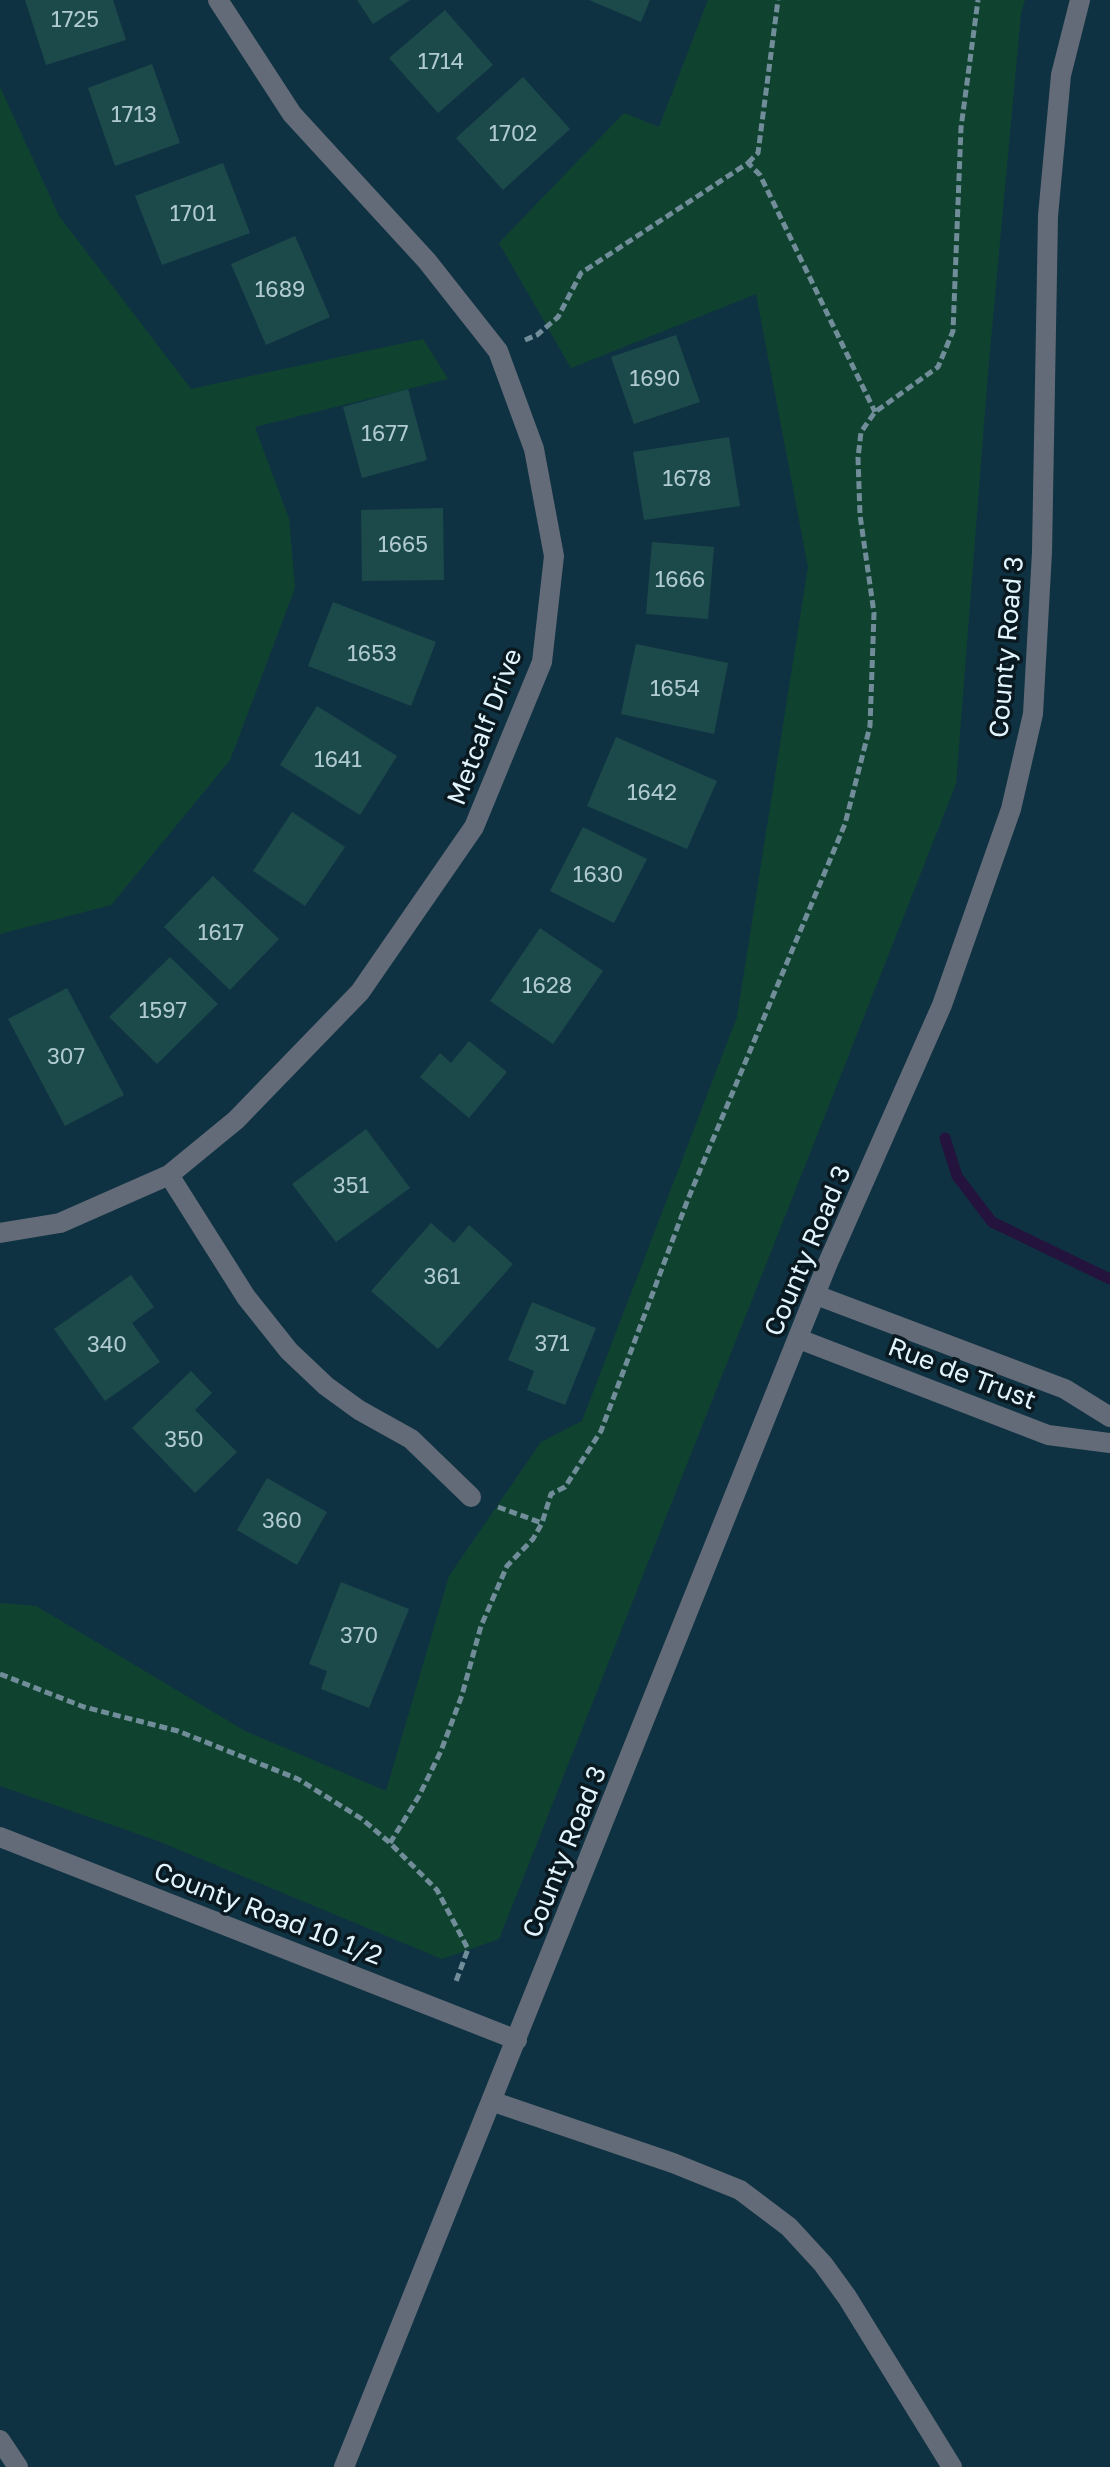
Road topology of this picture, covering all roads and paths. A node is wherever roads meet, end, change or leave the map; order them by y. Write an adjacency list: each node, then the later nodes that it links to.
1 (218, 0): 6 (street, Metcalf Drive)
2 (778, 0): 5 (path)
3 (978, 0): 7 (path)
4 (1080, 0): 10 (street, County Road 3)
5 (748, 163): 6 (path); 7 (path)
6 (498, 351): 8 (street, Metcalf Drive)
7 (875, 412): 15 (path)
8 (169, 1175): 9 (street, Metcalf Drive); 14 (street)
9 (0, 1233)
10 (816, 1295): 11 (street, County Road 3); 12 (street, Rue de Trust)
11 (799, 1339): 13 (street, Rue de Trust); 20 (street, County Road 3)
12 (1110, 1417)
13 (1110, 1443)
14 (471, 1497): 15 (path)
15 (542, 1523): 18 (path)
16 (0, 1674): 18 (path)
17 (0, 1837): 19 (street, County Road 10 1/2)
18 (390, 1843): 19 (path)
19 (445, 2012): 20 (street, County Road 10 1/2)
20 (517, 2040): 21 (street, County Road 3)
21 (491, 2101): 24 (street, County Road 3); 25 (street)
22 (0, 2440): 23 (street)
23 (18, 2467)
24 (344, 2467)
25 (952, 2467)

